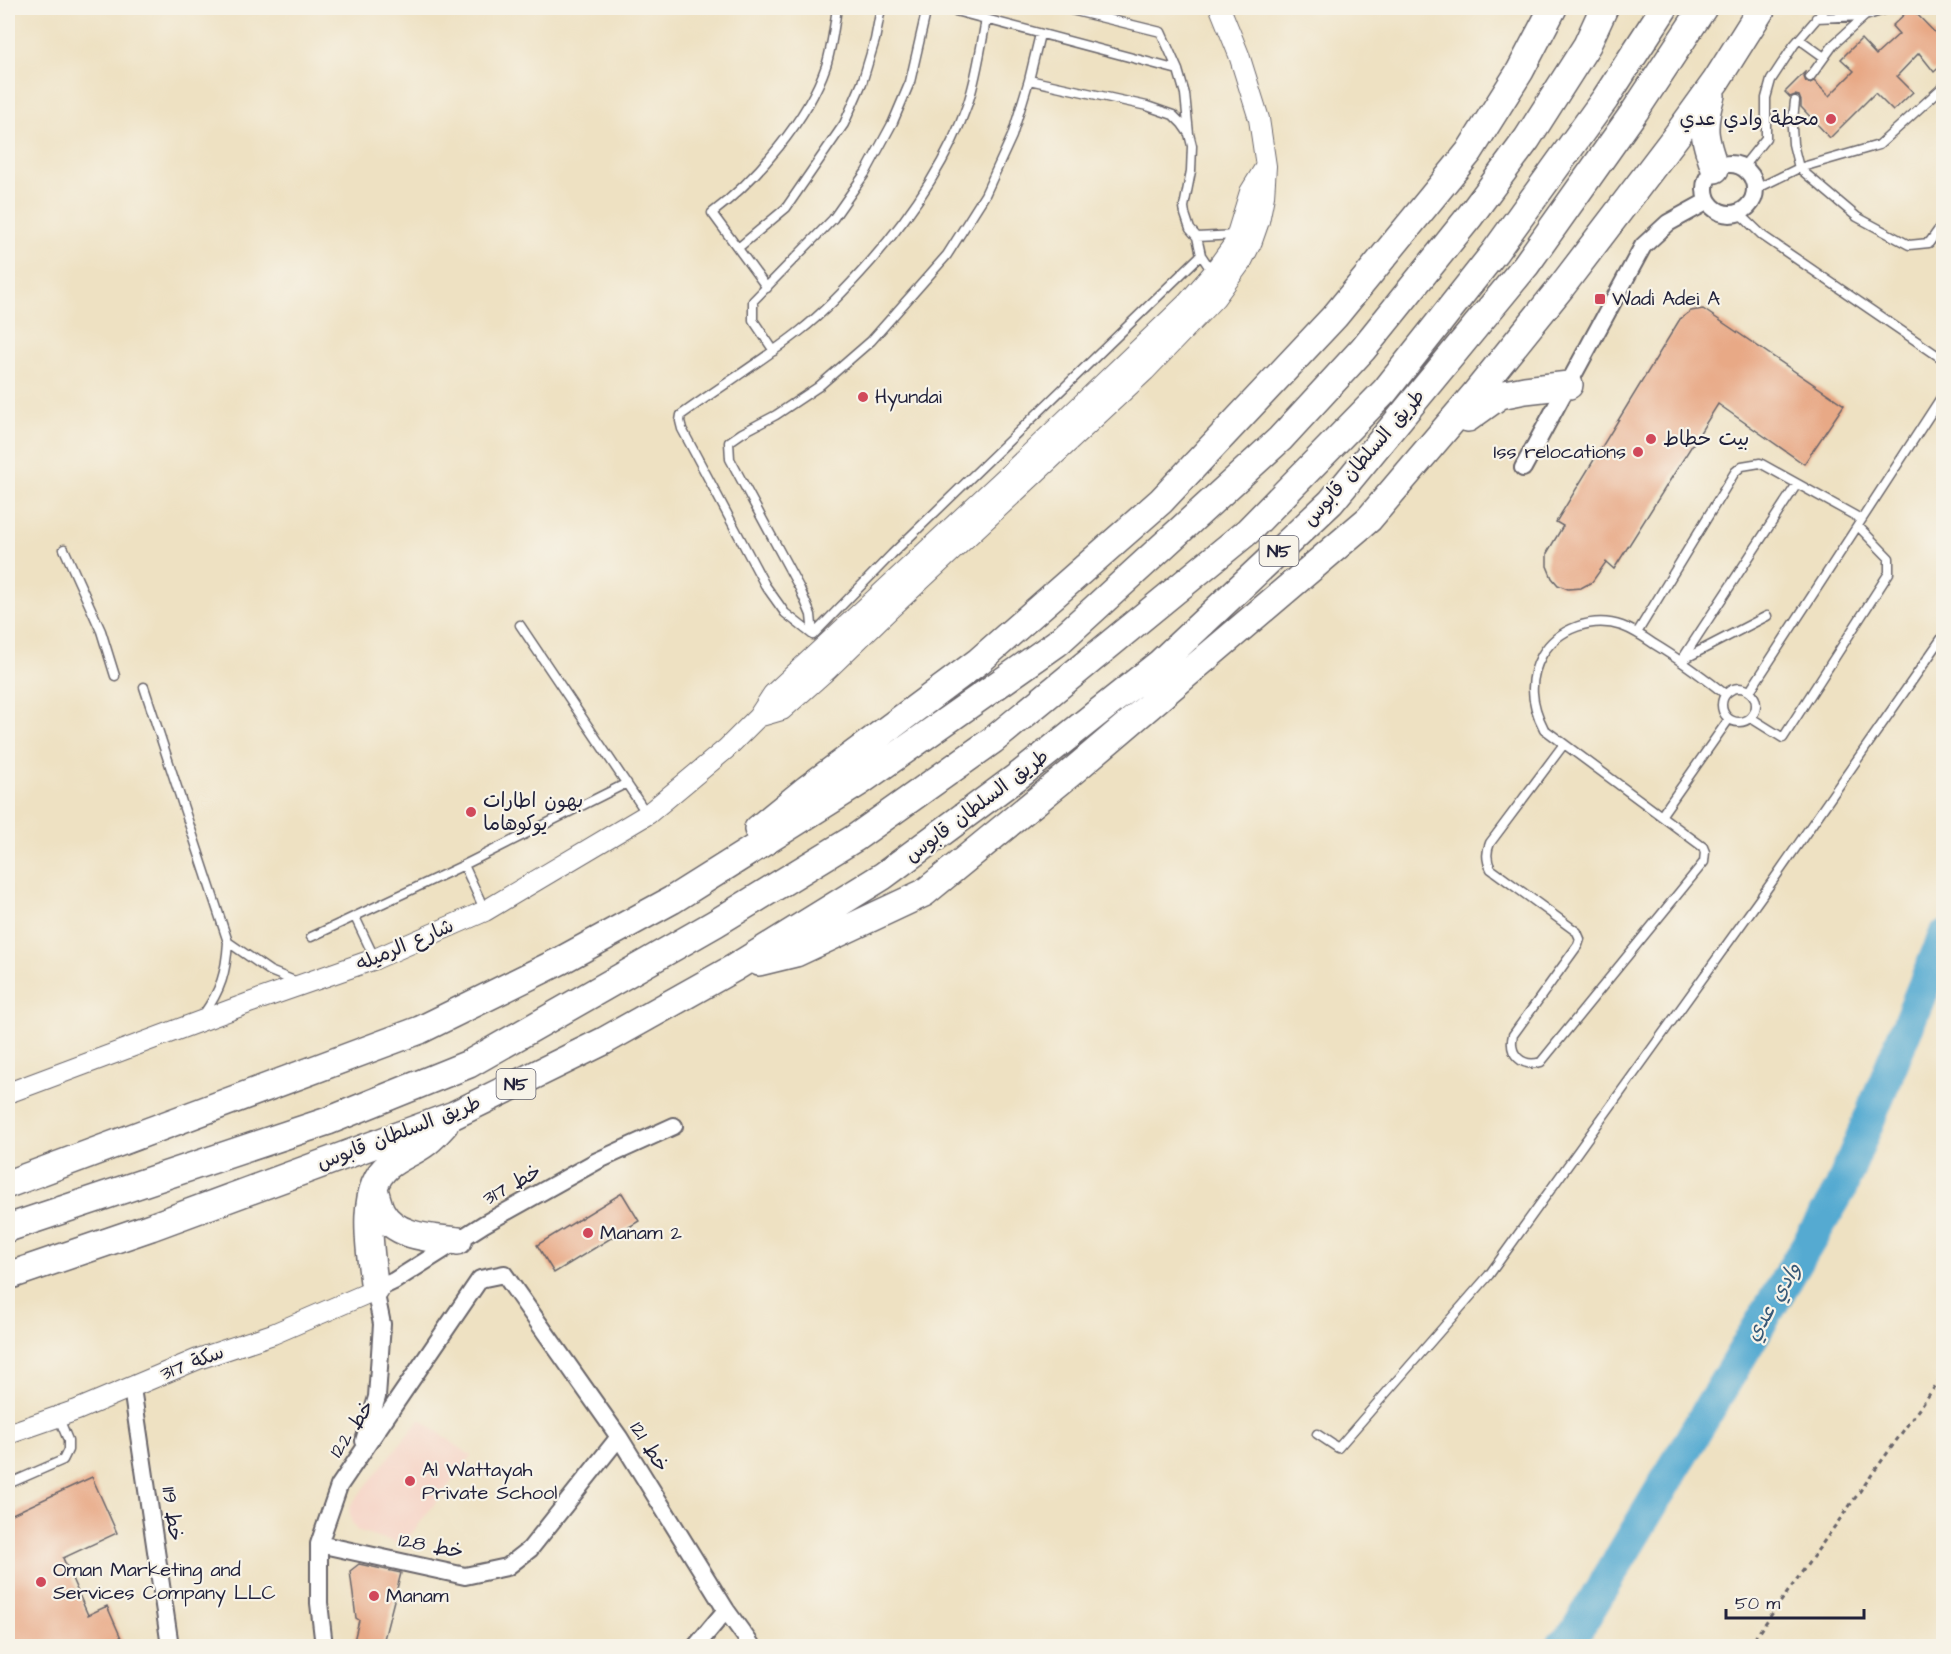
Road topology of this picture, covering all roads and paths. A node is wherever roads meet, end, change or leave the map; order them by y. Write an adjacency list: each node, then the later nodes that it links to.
1 (837, 8): 39 (lane)
2 (881, 8): 39 (lane)
3 (927, 8): 42 (lane)
4 (944, 8): 17 (lane)
5 (1063, 8): 22 (lane)
6 (1220, 8): 29 (street)
7 (1553, 8): 71 (highway)
8 (1604, 8): 20 (highway)
9 (1622, 8): 20 (highway)
10 (1664, 8): 85 (highway, طريق السلطان قابوس / N5)
11 (1762, 8): 25 (highway)
12 (1826, 8): 16 (lane)
13 (1890, 8): 15 (lane)
14 (1702, 9): 77 (highway, طريق السلطان قابوس / N5)
15 (1865, 16): 16 (lane); 21 (lane)
16 (1816, 18): 19 (lane)
17 (986, 19): 18 (lane); 44 (lane)
18 (1040, 34): 22 (lane); 24 (lane)
19 (1799, 39): 21 (lane); 30 (lane)
20 (1587, 45): 71 (highway)
21 (1824, 57): 23 (lane)
22 (1178, 70): 28 (lane)
23 (1810, 76)
24 (1029, 80): 28 (lane); 57 (lane)
25 (1716, 81): 32 (highway); 48 (highway)
26 (1944, 86): 31 (lane)
27 (1795, 101): 31 (lane)
28 (1189, 134): 38 (lane)
29 (1266, 166): 37 (street); 43 (street)
30 (1742, 168): 32 (street); 33 (street)
31 (1799, 168): 33 (lane); 36 (lane)
32 (1715, 169): 34 (street)
33 (1754, 190): 35 (street)
34 (1708, 201): 35 (street); 46 (street)
35 (1738, 212): 45 (lane)
36 (1944, 222)
37 (1238, 235): 38 (lane); 41 (street)
38 (1197, 237): 40 (lane)
39 (738, 248): 42 (lane)
40 (1201, 255): 41 (lane); 57 (lane)
41 (1213, 273): 43 (street); 57 (street)
42 (767, 288): 44 (lane)
43 (1172, 342): 63 (street)
44 (774, 351): 57 (lane)
45 (1944, 360)
46 (1569, 385): 48 (highway); 49 (street)
47 (1944, 393): 51 (lane)
48 (1425, 453): 77 (highway)
49 (1523, 468)
50 (1797, 484): 51 (lane); 55 (lane); 58 (lane)
51 (1859, 522): 61 (lane); 64 (lane)
52 (64, 549): 59 (lane)
53 (1767, 616): 58 (lane)
54 (520, 625): 67 (lane)
55 (1637, 633): 58 (lane); 66 (lane)
56 (1944, 635): 94 (lane)
57 (818, 641): 63 (street)
58 (1682, 661): 62 (lane)
59 (115, 676)
60 (144, 687): 75 (lane)
61 (1750, 691): 62 (lane); 64 (lane)
62 (1725, 694): 65 (lane)
63 (758, 717): 68 (street, شارع الرميله)
64 (1751, 718): 65 (lane)
65 (1729, 719): 69 (lane)
66 (1564, 744): 69 (lane); 69 (lane)
67 (627, 783): 68 (lane); 70 (lane)
68 (648, 814): 72 (street, شارع الرميله)
69 (1660, 816)
70 (464, 865): 72 (lane); 73 (lane)
71 (672, 900): 83 (highway)
72 (485, 911): 76 (street, شارع الرميله)
73 (356, 917): 74 (lane); 76 (lane)
74 (311, 937)
75 (228, 942): 78 (lane); 79 (lane)
76 (375, 959): 78 (street, شارع الرميله)
77 (734, 968): 81 (highway, طريق السلطان قابوس / N5)
78 (304, 984): 79 (street, شارع الرميله)
79 (199, 1022): 80 (street, شارع الرميله)
80 (8, 1093)
81 (454, 1114): 84 (highway); 88 (highway, طريق السلطان قابوس / N5)
82 (674, 1126): 86 (street, خط 317)
83 (14, 1180)
84 (373, 1186): 86 (highway); 89 (highway)
85 (8, 1228)
86 (458, 1241): 89 (street, خط 317)
87 (504, 1274): 95 (street, خط 121); 96 (street, خط 122)
88 (8, 1276)
89 (375, 1290): 91 (street, سكة 317); 96 (street)
90 (1944, 1374): 104 (path)
91 (132, 1388): 92 (street, سكة 317); 100 (street, خط 119)
92 (58, 1416): 93 (street, سكة 317); 97 (lane)
93 (8, 1434)
94 (1317, 1434)
95 (619, 1437): 98 (street, خط 128); 99 (street, خط 121)
96 (359, 1456): 98 (street, خط 122)
97 (8, 1484)
98 (319, 1544): 101 (street, خط 122)
99 (726, 1610): 102 (street); 103 (street, خط 121)
100 (170, 1647)
101 (324, 1647)
102 (696, 1647)
103 (752, 1647)
104 (1749, 1647)

